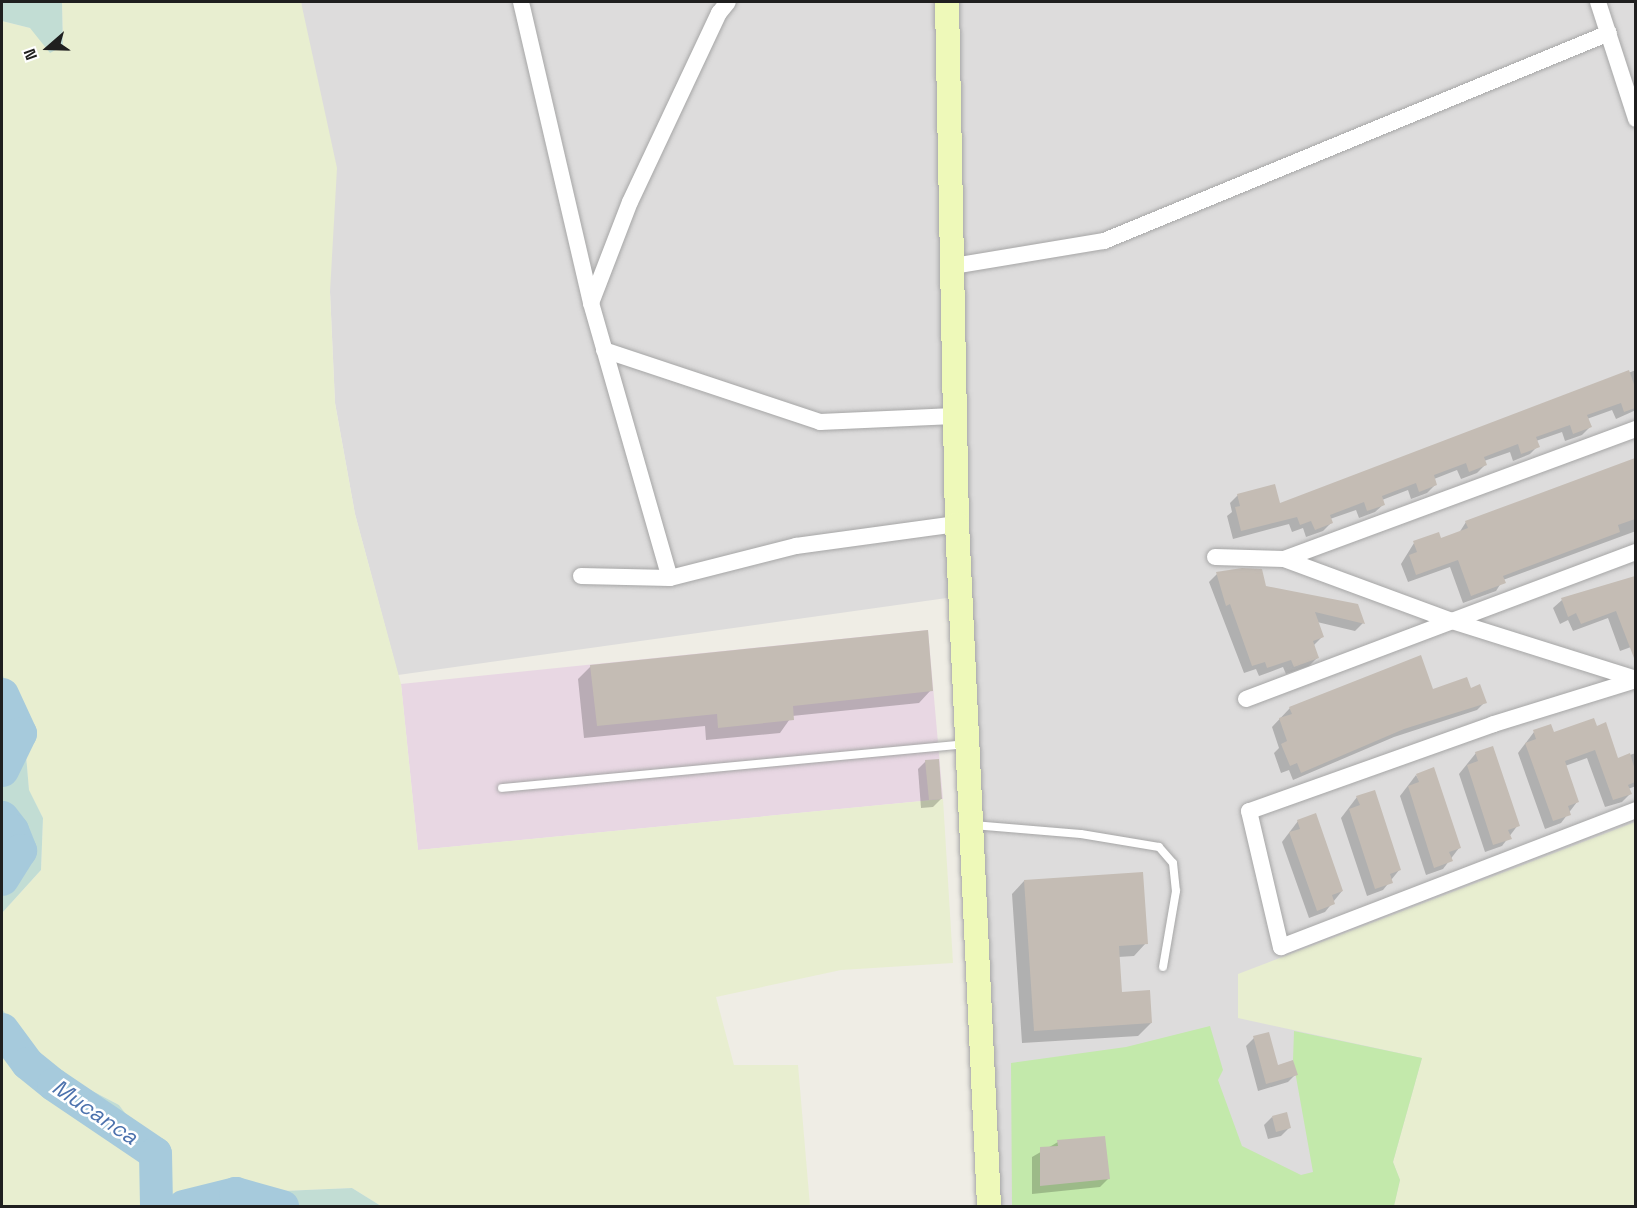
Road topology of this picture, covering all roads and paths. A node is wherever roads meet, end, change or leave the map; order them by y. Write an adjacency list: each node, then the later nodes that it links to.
1 (521, 2): 8 (street)
2 (728, 2): 8 (street)
3 (948, 2): 7 (street)
4 (1598, 2): 5 (street)
5 (1609, 33): 6 (street); 7 (street)
6 (1635, 119)
7 (953, 266): 10 (street)
8 (591, 303): 9 (street)
9 (604, 350): 10 (street); 17 (street)
10 (954, 416): 12 (street)
11 (1635, 429): 15 (street)
12 (957, 524): 17 (street); 21 (street)
13 (1635, 552): 18 (street)
14 (1215, 557): 15 (street)
15 (1284, 559): 18 (street)
16 (580, 576): 17 (street)
17 (670, 578)
18 (1452, 621): 19 (street); 20 (street)
19 (1635, 680): 23 (street)
20 (1246, 699)
21 (969, 744): 22 (lane); 24 (street)
22 (502, 788)
23 (1635, 810)
24 (973, 825): 25 (lane); 26 (street)
25 (1163, 967)
26 (989, 1206)

